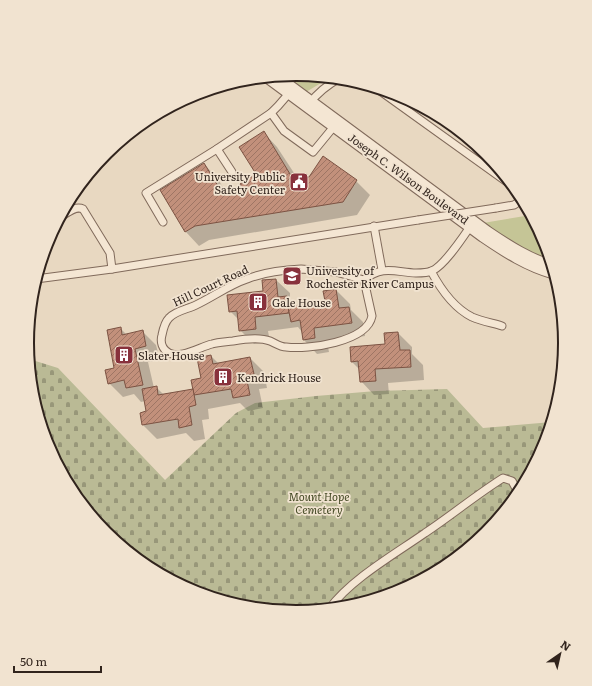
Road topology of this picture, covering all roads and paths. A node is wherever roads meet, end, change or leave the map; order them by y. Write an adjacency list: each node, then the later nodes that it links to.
1 (279, 82): 3 (street, Joseph C. Wilson Boulevard)
2 (332, 83): 5 (lane)
3 (291, 91): 5 (street, Joseph C. Wilson Boulevard); 7 (lane)
4 (392, 99): 6 (lane)
5 (308, 104): 8 (street, Joseph C. Wilson Boulevard)
6 (401, 106): 11 (lane)
7 (271, 113): 8 (lane); 9 (lane)
8 (336, 124): 15 (street, Joseph C. Wilson Boulevard)
9 (217, 149): 10 (lane); 14 (lane)
10 (232, 172)
11 (497, 174)
12 (517, 203): 16 (lane, bridge)
13 (69, 212): 18 (lane)
14 (163, 222)
15 (472, 224): 17 (street, Joseph C. Wilson Boulevard); 20 (lane)
16 (374, 226): 18 (lane); 19 (lane)
17 (547, 268)
18 (112, 269): 21 (lane)
19 (382, 270): 20 (lane); 22 (lane)
20 (431, 271): 23 (lane)
21 (42, 278)
22 (364, 280): 22 (lane, Hill Court Road)
23 (502, 326)
24 (515, 487): 25 (lane)
25 (333, 602)

